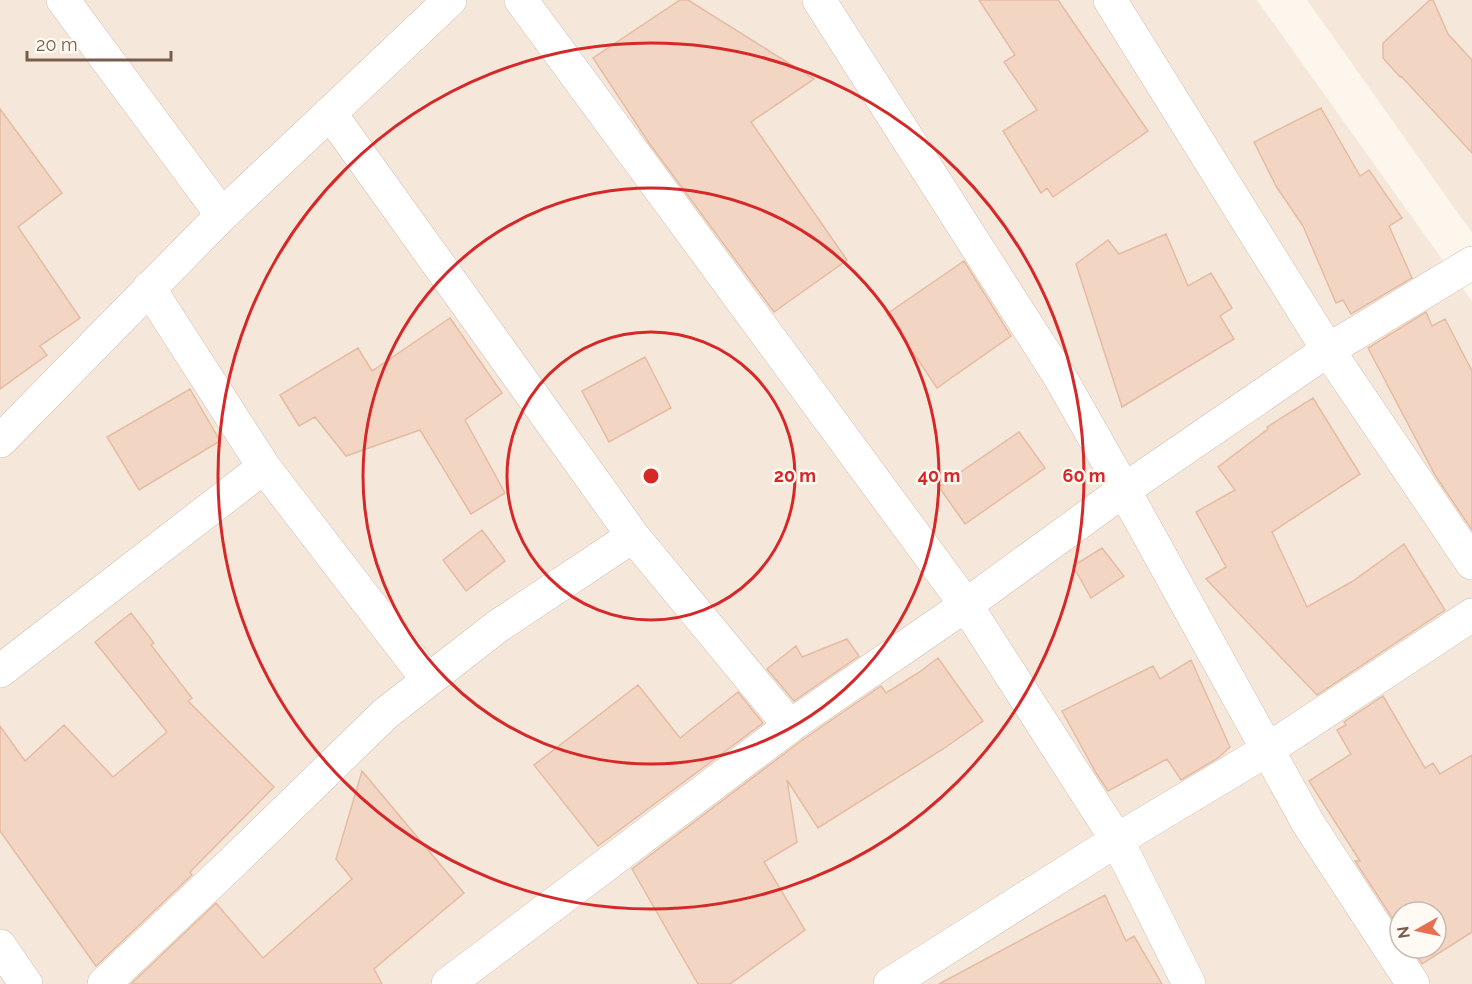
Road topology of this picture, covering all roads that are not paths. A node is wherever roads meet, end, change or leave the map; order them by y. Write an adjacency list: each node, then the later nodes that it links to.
1 (63, 0): 7 (street)
2 (450, 0): 6 (street)
3 (521, 0): 16 (street)
4 (819, 0): 13 (street)
5 (1110, 0): 10 (street)
6 (330, 113): 7 (street); 14 (street)
7 (222, 214): 9 (street)
8 (1472, 263): 10 (street)
9 (149, 288): 11 (street); 12 (street)
10 (1328, 350): 13 (street); 15 (street)
11 (2, 432)
12 (264, 467): 18 (street); 19 (street)
13 (1124, 490): 16 (street); 21 (street)
14 (633, 536): 19 (street); 20 (street)
15 (1472, 563)
16 (966, 605): 20 (street); 22 (street)
17 (1472, 615): 21 (street)
18 (0, 671)
19 (428, 680): 25 (street)
20 (790, 726): 26 (street)
21 (1268, 750): 22 (street); 29 (street)
22 (1117, 840): 27 (street); 28 (street)
23 (0, 946): 24 (street)
24 (27, 984)
25 (104, 984)
26 (448, 984)
27 (890, 984)
28 (1189, 984)
29 (1413, 984)

